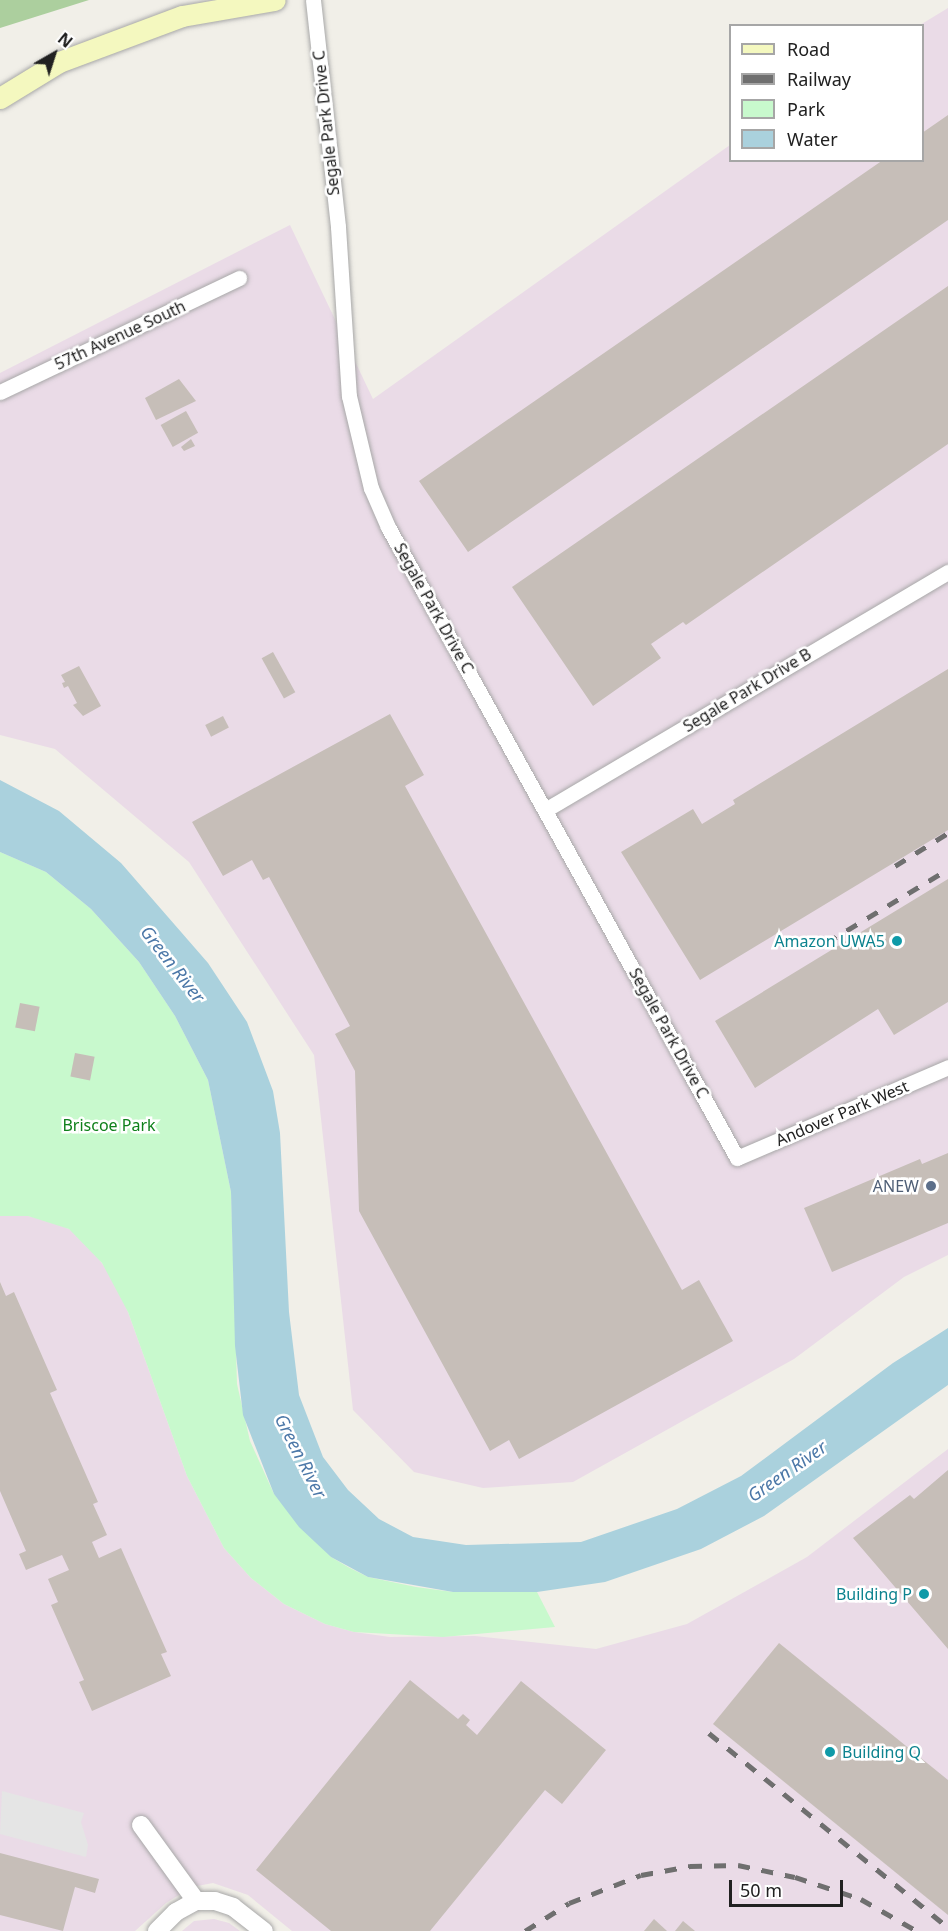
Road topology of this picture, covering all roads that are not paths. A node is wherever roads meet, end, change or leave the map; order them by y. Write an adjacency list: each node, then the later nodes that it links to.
1 (275, 0): 3 (main road)
2 (313, 0): 7 (street, Segale Park Drive C)
3 (0, 98)
4 (239, 278): 5 (street, 57th Avenue South)
5 (0, 392)
6 (948, 572): 7 (street, Segale Park Drive B)
7 (547, 809): 9 (street, Segale Park Drive C)
8 (948, 1067): 9 (street, Andover Park West)
9 (737, 1158)
10 (141, 1825): 11 (street)
11 (196, 1901): 12 (street); 13 (street)
12 (157, 1931)
13 (264, 1931)

